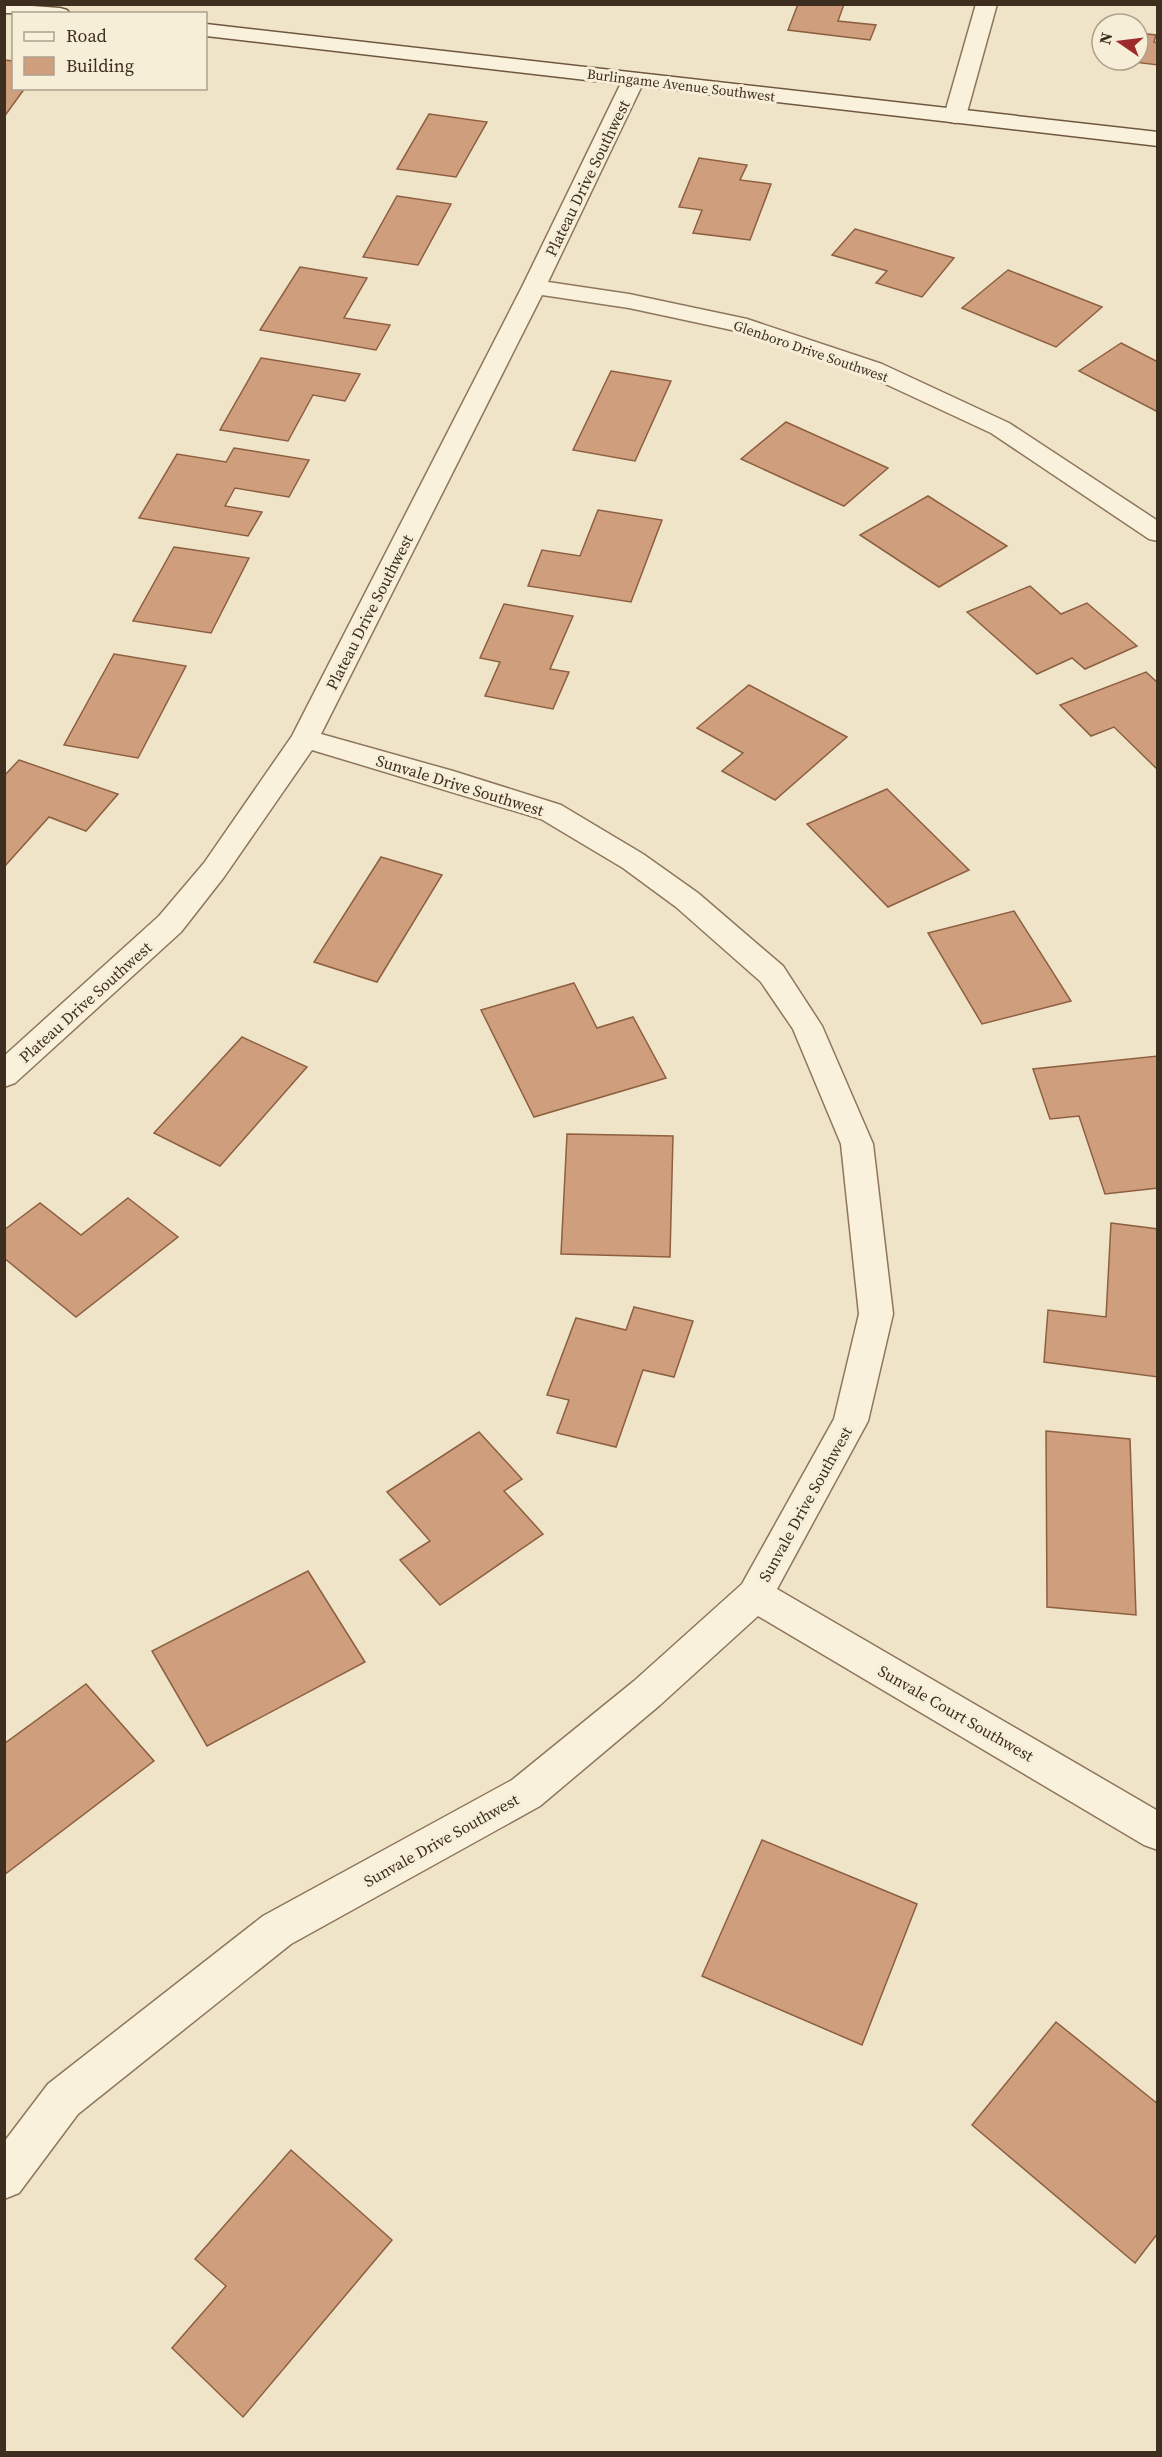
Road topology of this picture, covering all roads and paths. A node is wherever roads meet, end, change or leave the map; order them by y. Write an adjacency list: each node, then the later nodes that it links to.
1 (987, 4): 6 (street)
2 (4, 7): 3 (street)
3 (44, 12)
4 (207, 30): 5 (street, Burlingame Avenue Southwest)
5 (634, 80): 6 (street, Burlingame Avenue Southwest); 8 (street, Plateau Drive Southwest)
6 (955, 116): 7 (street, Burlingame Avenue Southwest)
7 (1158, 139)
8 (534, 287): 9 (street, Glenboro Drive Southwest); 10 (street, Plateau Drive Southwest)
9 (1154, 525)
10 (305, 739): 11 (street, Plateau Drive Southwest); 12 (street, Sunvale Drive Southwest)
11 (4, 1075)
12 (755, 1595): 13 (street, Sunvale Court Southwest); 14 (street, Sunvale Drive Southwest)
13 (1158, 1832)
14 (4, 2178)

